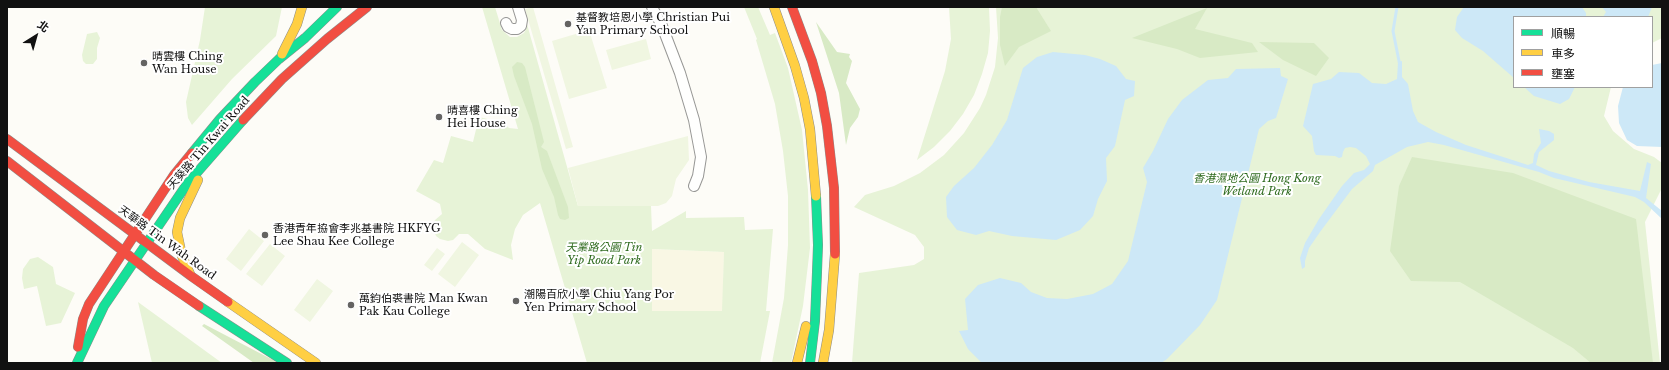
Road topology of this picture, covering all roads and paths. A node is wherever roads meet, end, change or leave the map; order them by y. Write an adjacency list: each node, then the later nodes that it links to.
1 (302, 7): 13 (main road)
2 (320, 7): 9 (main road)
3 (336, 7): 9 (main road, 天葵路 Tin Kwai Road); 11 (main road)
4 (367, 7): 11 (main road, 天葵路 Tin Kwai Road)
5 (518, 7): 10 (street)
6 (652, 7): 17 (street)
7 (774, 7): 23 (main road)
8 (792, 7): 29 (main road)
9 (326, 17): 12 (main road); 13 (main road, 天葵路 Tin Kwai Road)
10 (506, 23)
11 (347, 24): 12 (main road, 天葵路 Tin Kwai Road)
12 (337, 32): 15 (main road, 天葵路 Tin Kwai Road)
13 (279, 59): 18 (main road, 天葵路 Tin Kwai Road)
14 (7, 138): 18 (main road, 天華路 Tin Wah Road)
15 (209, 160): 19 (main road, 天葵路 Tin Kwai Road); 22 (main road)
16 (7, 161): 20 (main road)
17 (694, 186)
18 (134, 234): 19 (main road, 天華路 Tin Wah Road); 20 (main road, 天葵路 Tin Kwai Road)
19 (146, 242): 21 (main road, 天葵路 Tin Kwai Road); 22 (main road, 天華路 Tin Wah Road)
20 (123, 251): 21 (main road); 24 (main road, 天葵路 Tin Kwai Road)
21 (135, 260): 24 (main road, 天葵路 Tin Kwai Road); 25 (main road)
22 (191, 276): 26 (main road, 天華路 Tin Wah Road)
23 (816, 292): 27 (main road); 28 (main road)
24 (77, 363)
25 (287, 363)
26 (316, 363)
27 (797, 363)
28 (810, 363)
29 (823, 363)

